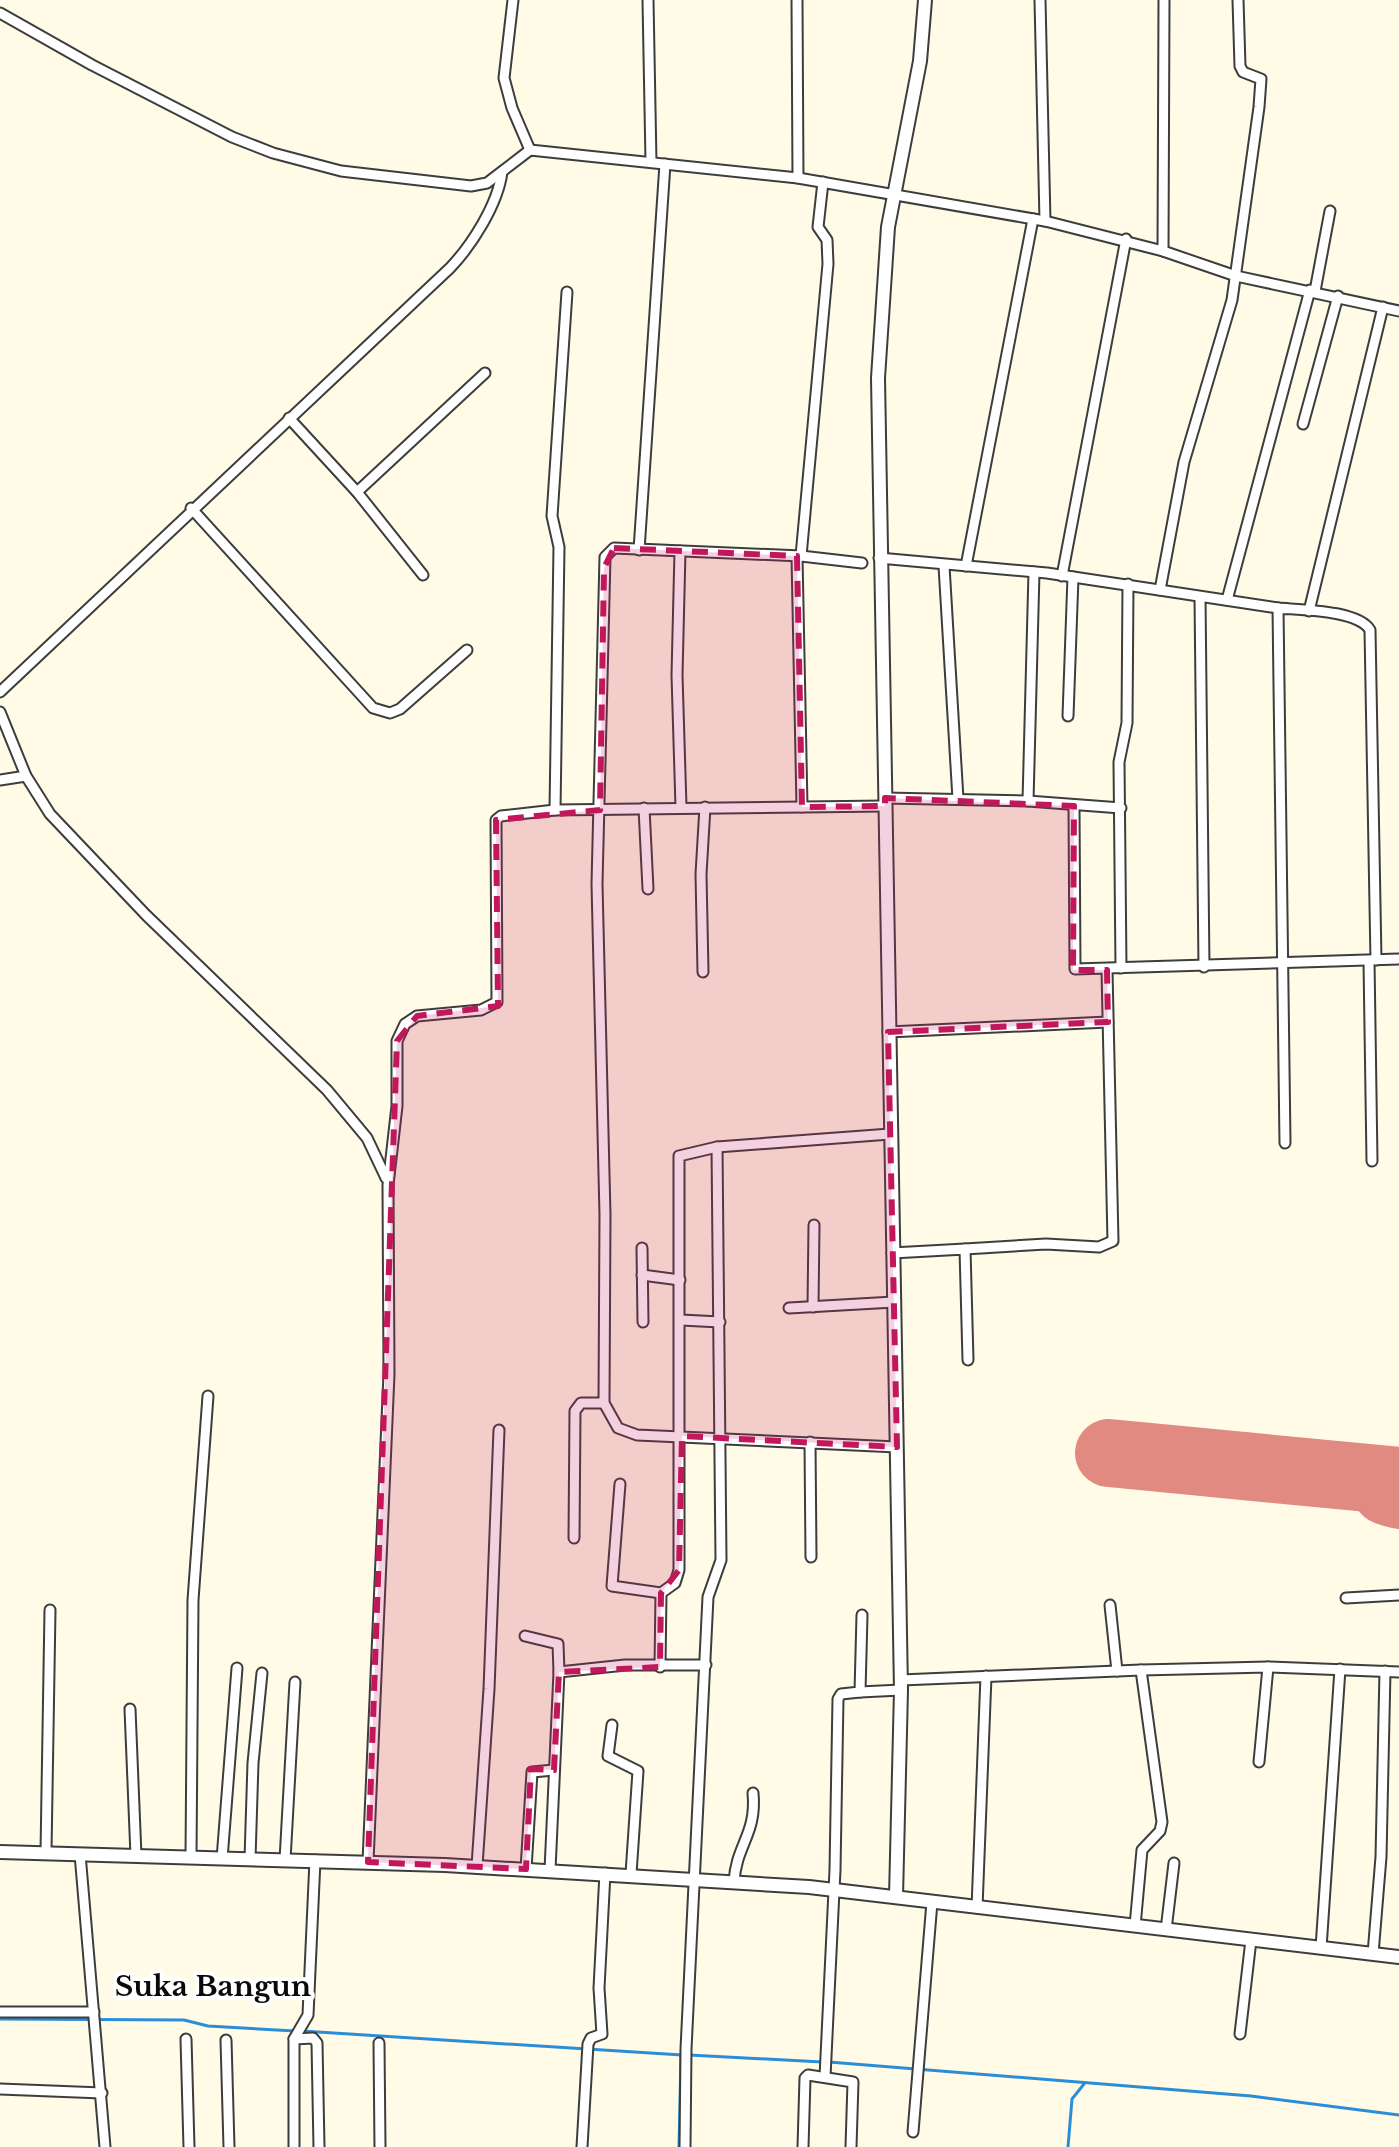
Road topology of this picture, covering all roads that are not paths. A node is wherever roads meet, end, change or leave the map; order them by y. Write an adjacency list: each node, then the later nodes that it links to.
1 (513, 0): 9 (street)
2 (648, 0): 10 (street)
3 (797, 0): 13 (street)
4 (925, 0): 15 (street)
5 (1040, 0): 18 (street)
6 (1164, 0): 20 (street)
7 (1238, 0): 21 (street)
8 (0, 13): 12 (street)
9 (530, 150): 10 (street); 12 (street)
10 (651, 162): 11 (street)
11 (665, 164): 13 (street); 32 (street)
12 (502, 172): 28 (street)
13 (798, 178): 14 (street)
14 (823, 182): 15 (street); 34 (street)
15 (893, 195): 17 (street); 35 (street)
16 (1330, 211): 22 (street)
17 (1033, 219): 18 (street); 37 (street)
18 (1045, 221): 19 (street)
19 (1126, 239): 20 (street); 40 (street)
20 (1163, 251): 21 (street)
21 (1236, 276): 22 (street); 42 (street)
22 (1312, 290): 24 (street); 44 (street)
23 (567, 292): 62 (street)
24 (1338, 296): 25 (street); 29 (street)
25 (1383, 307): 26 (street); 46 (street)
26 (1399, 311)
27 (485, 373): 30 (street)
28 (289, 418): 30 (street); 31 (street)
29 (1303, 424)
30 (357, 492): 39 (street)
31 (191, 508): 47 (street); 48 (street)
32 (639, 550): 33 (street); 63 (street)
33 (680, 551): 34 (street); 57 (street)
34 (799, 556): 35 (street); 59 (street)
35 (879, 562): 36 (street); 55 (street)
36 (944, 566): 37 (street); 53 (street)
37 (966, 566): 38 (street)
38 (1034, 572): 40 (street); 54 (street)
39 (423, 575)
40 (1068, 576): 41 (street); 50 (street)
41 (1128, 584): 42 (street); 61 (street)
42 (1160, 590): 43 (street)
43 (1200, 597): 44 (street); 67 (street)
44 (1227, 600): 45 (street)
45 (1278, 608): 46 (street); 66 (street)
46 (1309, 611): 68 (street)
47 (467, 650)
48 (0, 692)
49 (0, 712): 51 (street)
50 (1068, 716)
51 (26, 776): 52 (street); 78 (street)
52 (0, 780)
53 (958, 799): 54 (street); 55 (street)
54 (1028, 801): 56 (street)
55 (885, 802): 59 (street); 73 (street)
56 (1074, 806): 61 (street); 71 (street)
57 (681, 807): 58 (street); 60 (street)
58 (705, 807): 59 (street); 70 (street)
59 (802, 807)
60 (644, 808): 63 (street); 64 (street)
61 (1121, 808): 69 (street)
62 (555, 810): 63 (street); 78 (street)
63 (600, 810): 93 (street)
64 (648, 889)
65 (1399, 959): 68 (street)
66 (1284, 965): 67 (street); 68 (street); 75 (street)
67 (1204, 967): 69 (street)
68 (1371, 967): 77 (street)
69 (1121, 968): 71 (street)
70 (703, 972)
71 (1107, 977): 72 (street)
72 (1108, 1022): 73 (street); 81 (street)
73 (888, 1032): 74 (street)
74 (890, 1134): 76 (street); 82 (street)
75 (1285, 1143)
76 (717, 1147): 84 (street); 90 (street)
77 (1372, 1161)
78 (388, 1185): 138 (street)
79 (814, 1225): 86 (street)
80 (642, 1248): 83 (street)
81 (965, 1249): 82 (street); 91 (street)
82 (892, 1253): 85 (street)
83 (642, 1275): 84 (street); 89 (street)
84 (680, 1280): 88 (street)
85 (894, 1302): 86 (street); 98 (street)
86 (813, 1307): 87 (street)
87 (789, 1308)
88 (681, 1320): 90 (street); 95 (street)
89 (643, 1322)
90 (720, 1322): 96 (street)
91 (968, 1360)
92 (208, 1396): 133 (street)
93 (604, 1403): 95 (street); 100 (street)
94 (499, 1430): 140 (street)
95 (682, 1436): 96 (street); 102 (street)
96 (721, 1438): 97 (street); 109 (street)
97 (810, 1442): 98 (street); 101 (street)
98 (897, 1447): 122 (street)
99 (620, 1484): 102 (street)
100 (574, 1538)
101 (811, 1557)
102 (661, 1593): 110 (street)
103 (1399, 1595): 104 (street)
104 (1346, 1598)
105 (1110, 1605): 115 (street)
106 (50, 1610): 130 (street)
107 (862, 1615): 123 (street)
108 (525, 1636): 117 (street)
109 (706, 1665): 110 (street); 145 (street)
110 (660, 1667): 117 (street)
111 (1268, 1667): 113 (street); 114 (street); 126 (street)
112 (237, 1668): 134 (street)
113 (1340, 1669): 116 (street); 154 (street)
114 (1141, 1670): 115 (street); 151 (street)
115 (1117, 1671): 120 (street)
116 (1385, 1671): 118 (street); 155 (street)
117 (559, 1672): 127 (street)
118 (1399, 1672)
119 (262, 1673): 135 (street)
120 (986, 1676): 122 (street); 150 (street)
121 (295, 1682): 136 (street)
122 (901, 1685): 123 (street); 148 (street)
123 (860, 1692): 147 (street)
124 (130, 1709): 132 (street)
125 (612, 1725): 144 (street)
126 (1259, 1762)
127 (554, 1770): 141 (street); 142 (street)
128 (753, 1793): 146 (street)
129 (0, 1852): 130 (street)
130 (46, 1852): 131 (street)
131 (80, 1854): 132 (street); 158 (street)
132 (136, 1856): 133 (street)
133 (191, 1857): 134 (street)
134 (222, 1859): 135 (street)
135 (250, 1859): 136 (street)
136 (285, 1860): 137 (street)
137 (315, 1860): 138 (street); 160 (street)
138 (368, 1862): 140 (street)
139 (1174, 1863): 152 (street)
140 (477, 1866): 141 (street)
141 (526, 1869): 142 (street)
142 (550, 1870): 143 (street)
143 (605, 1873): 144 (street); 174 (street)
144 (631, 1874): 145 (street)
145 (694, 1879): 146 (street); 175 (street)
146 (734, 1882): 147 (street)
147 (833, 1890): 148 (street); 164 (street)
148 (896, 1897): 149 (street)
149 (932, 1902): 150 (street); 167 (street)
150 (977, 1908): 151 (street)
151 (1135, 1926): 152 (street)
152 (1166, 1930): 153 (street)
153 (1251, 1940): 154 (street); 159 (street)
154 (1321, 1948): 155 (street)
155 (1373, 1954): 156 (street)
156 (1399, 1957)
157 (0, 2012): 158 (street)
158 (95, 2016): 166 (street)
159 (1240, 2034)
160 (295, 2038): 171 (street); 172 (street)
161 (186, 2039): 169 (street)
162 (226, 2040): 170 (street)
163 (379, 2043): 173 (street)
164 (825, 2067): 176 (street); 177 (street)
165 (0, 2089): 166 (street)
166 (102, 2093): 168 (street)
167 (913, 2132)
168 (105, 2147)
169 (189, 2147)
170 (229, 2147)
171 (294, 2147)
172 (319, 2147)
173 (380, 2147)
174 (582, 2147)
175 (685, 2147)
176 (803, 2147)
177 (851, 2147)

